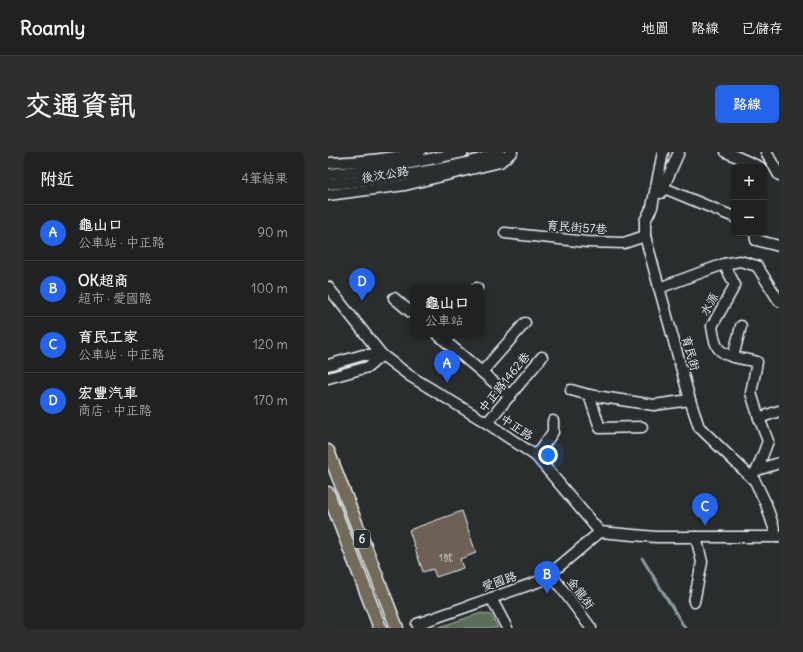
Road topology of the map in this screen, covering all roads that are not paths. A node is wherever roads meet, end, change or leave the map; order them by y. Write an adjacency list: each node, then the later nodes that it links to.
1 (420, 152): 9 (street, 後汶公路)
2 (463, 152): 12 (street)
3 (499, 152): 13 (street)
4 (512, 152): 15 (street, 後汶公路)
5 (663, 152): 16 (street, 育民街)
6 (679, 152): 14 (street)
7 (726, 152): 10 (street)
8 (766, 152): 11 (street)
9 (328, 163)
10 (753, 164)
11 (771, 172)
12 (328, 174)
13 (328, 184)
14 (664, 188): 16 (street); 17 (street)
15 (328, 195)
16 (652, 207): 19 (street, 育民街)
17 (731, 216)
18 (505, 234): 19 (street, 育民街57巷)
19 (646, 236): 24 (street, 育民街)
20 (755, 236): 21 (street)
21 (779, 246)
22 (724, 264): 24 (street); 26 (street); 33 (street, 水源)
23 (328, 287): 31 (street, 中正路)
24 (659, 288): 40 (street, 育民街)
25 (394, 298): 27 (street)
26 (779, 301)
27 (410, 311)
28 (525, 322): 35 (street)
29 (741, 326): 33 (street)
30 (441, 337): 35 (street)
31 (382, 356): 34 (street); 36 (street); 44 (street, 中正路)
32 (542, 357): 39 (street, 中正路1462巷)
33 (733, 357): 42 (street, 水源)
34 (328, 365)
35 (482, 372): 39 (street)
36 (328, 378)
37 (571, 390): 38 (street)
38 (588, 395): 40 (street); 45 (street)
39 (510, 396): 44 (street, 中正路1462巷)
40 (690, 400): 49 (street, 育民街)
41 (779, 411): 42 (street)
42 (759, 418): 49 (street, 水源)
43 (553, 421): 47 (street)
44 (487, 423): 47 (street, 中正路)
45 (642, 427)
46 (328, 451): 59 (main road, 6)
47 (536, 456): 51 (street, 中正路)
48 (779, 463): 49 (street)
49 (754, 473): 52 (street, 育民街)
50 (328, 492): 58 (main road, 6)
51 (600, 532): 53 (street); 54 (street, 愛國路)
52 (778, 537): 53 (street)
53 (696, 538): 56 (street)
54 (551, 574): 55 (street, 愛國路); 61 (street, 金龍街)
55 (491, 598): 57 (street, 愛國路); 60 (street)
56 (694, 602)
57 (418, 626)
58 (380, 628)
59 (397, 628)
60 (507, 628)
61 (591, 628)

